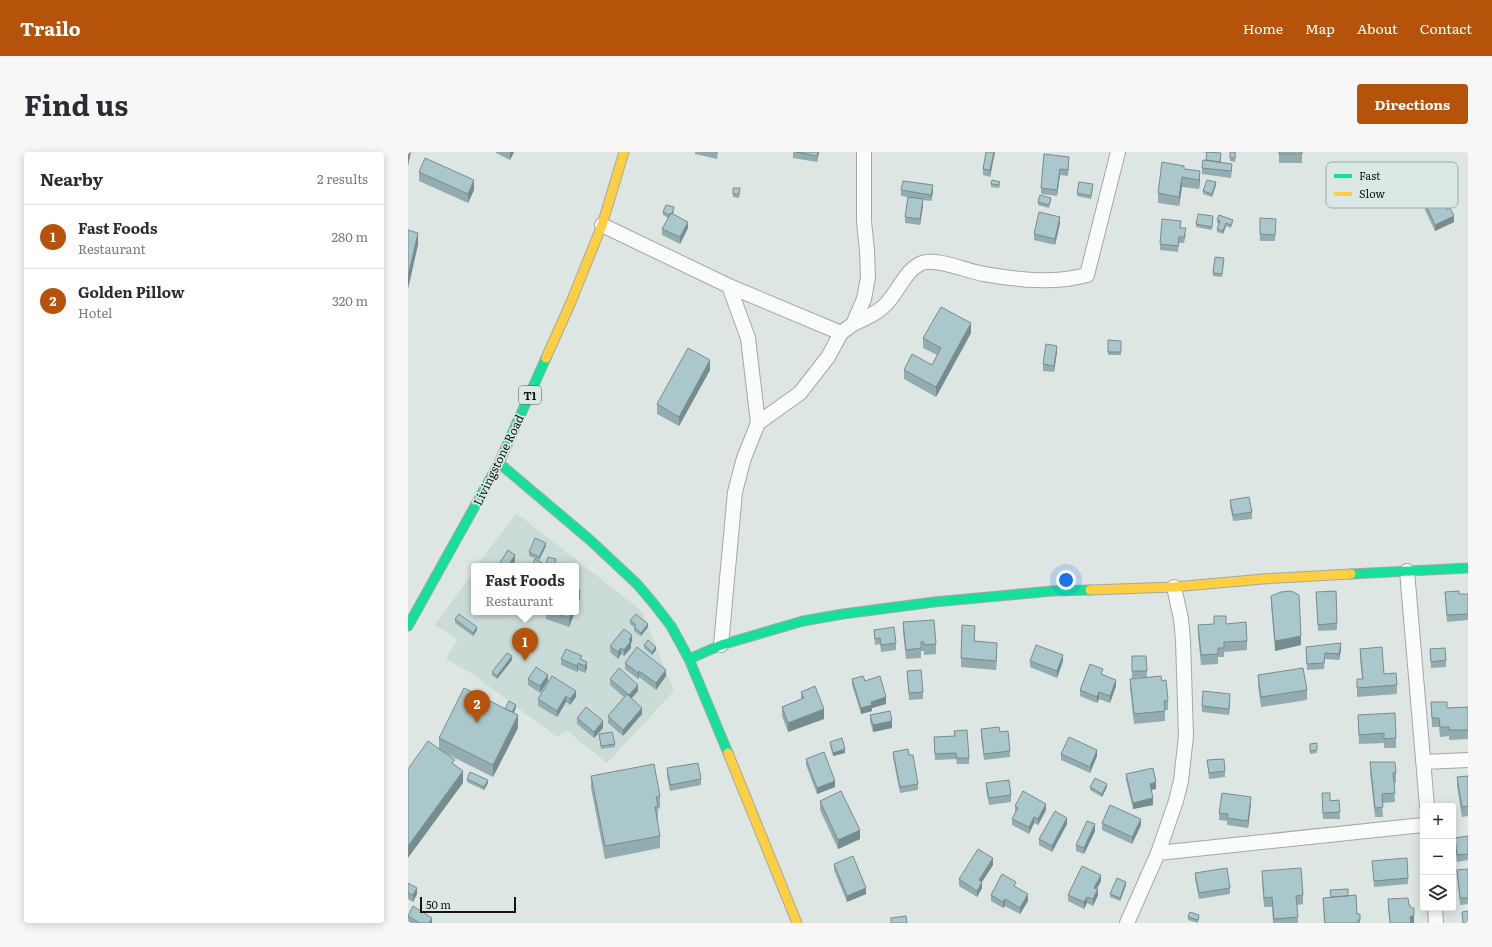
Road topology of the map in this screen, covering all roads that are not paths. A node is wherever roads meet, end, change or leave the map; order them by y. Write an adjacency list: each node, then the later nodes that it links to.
1 (624, 152): 4 (main road, Livingstone Road / T1)
2 (864, 152): 6 (street)
3 (1118, 152): 6 (street)
4 (602, 225): 5 (street); 9 (main road, Livingstone Road / T1)
5 (729, 286): 7 (street); 8 (street)
6 (853, 324): 7 (street)
7 (841, 333): 8 (street)
8 (758, 424): 14 (street)
9 (499, 463): 13 (main road, Livingstone Road / T1); 15 (main road)
10 (1468, 568): 11 (main road)
11 (1408, 571): 12 (main road); 17 (street)
12 (1174, 587): 14 (main road); 20 (street)
13 (408, 626)
14 (721, 645): 15 (main road)
15 (689, 659): 22 (main road)
16 (1468, 760): 17 (street)
17 (1424, 762): 18 (street)
18 (1428, 803)
19 (1420, 825): 20 (street)
20 (1158, 853): 23 (street)
21 (1435, 911): 24 (street)
22 (797, 923)
23 (1127, 923)
24 (1436, 923)

